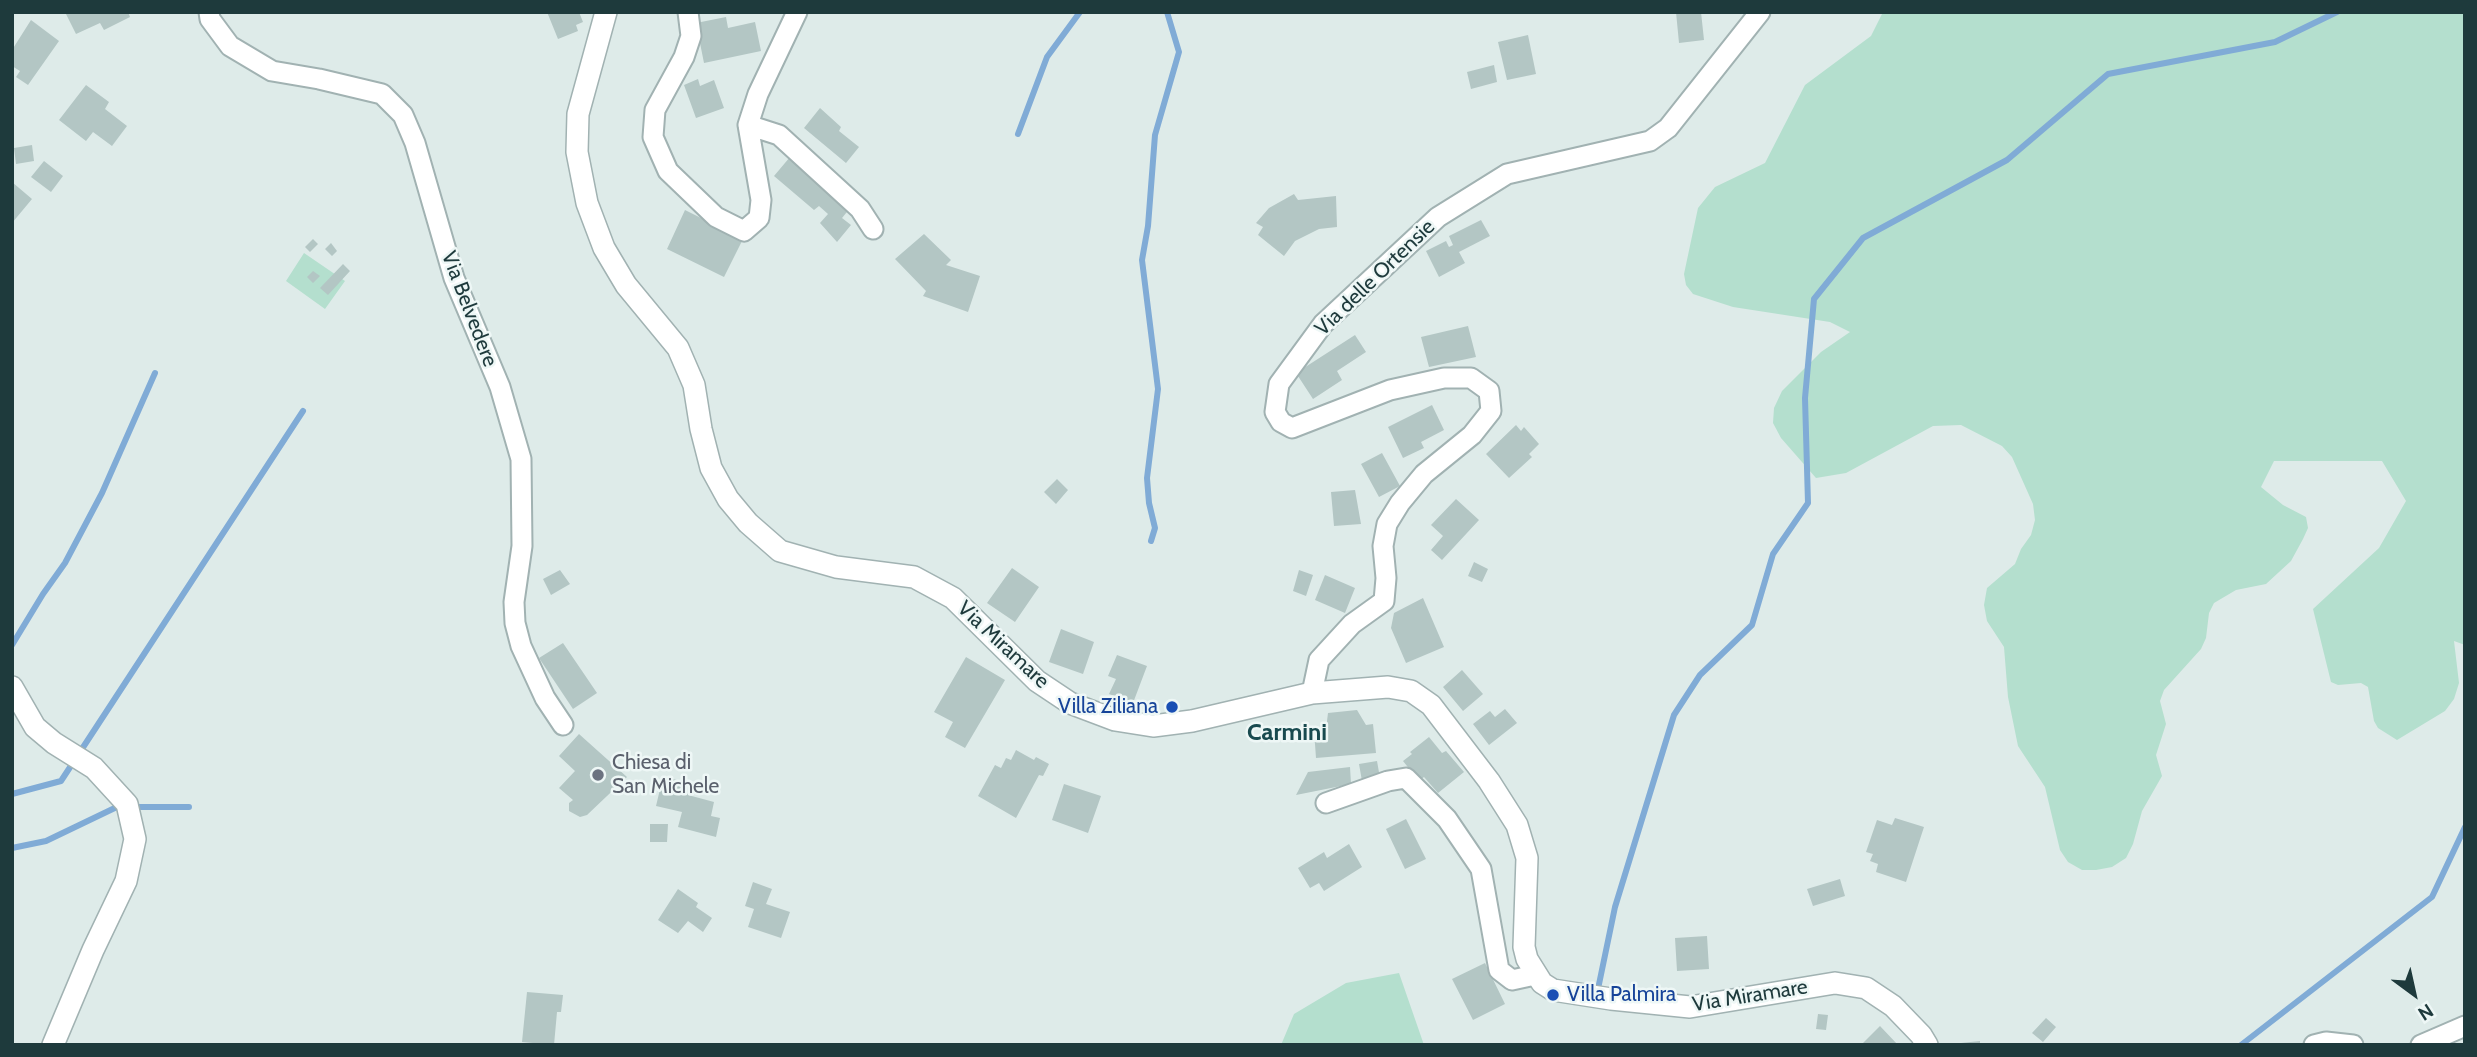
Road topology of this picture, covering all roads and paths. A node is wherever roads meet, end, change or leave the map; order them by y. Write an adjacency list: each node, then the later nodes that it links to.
1 (209, 12): 10 (street, Via Belvedere)
2 (606, 12): 9 (street, Via Miramare)
3 (688, 12): 6 (street)
4 (797, 12): 6 (street)
5 (1760, 12): 9 (street, Via delle Ortensie)
6 (748, 125): 7 (street)
7 (873, 229)
8 (12, 687): 14 (street)
9 (1312, 693): 12 (street, Via Miramare)
10 (563, 725)
11 (1326, 803): 12 (street)
12 (1535, 975): 15 (street, Via Miramare)
13 (2465, 1026): 18 (street)
14 (53, 1045)
15 (1927, 1045)
16 (2314, 1045): 17 (street)
17 (2353, 1045)
18 (2421, 1045)

